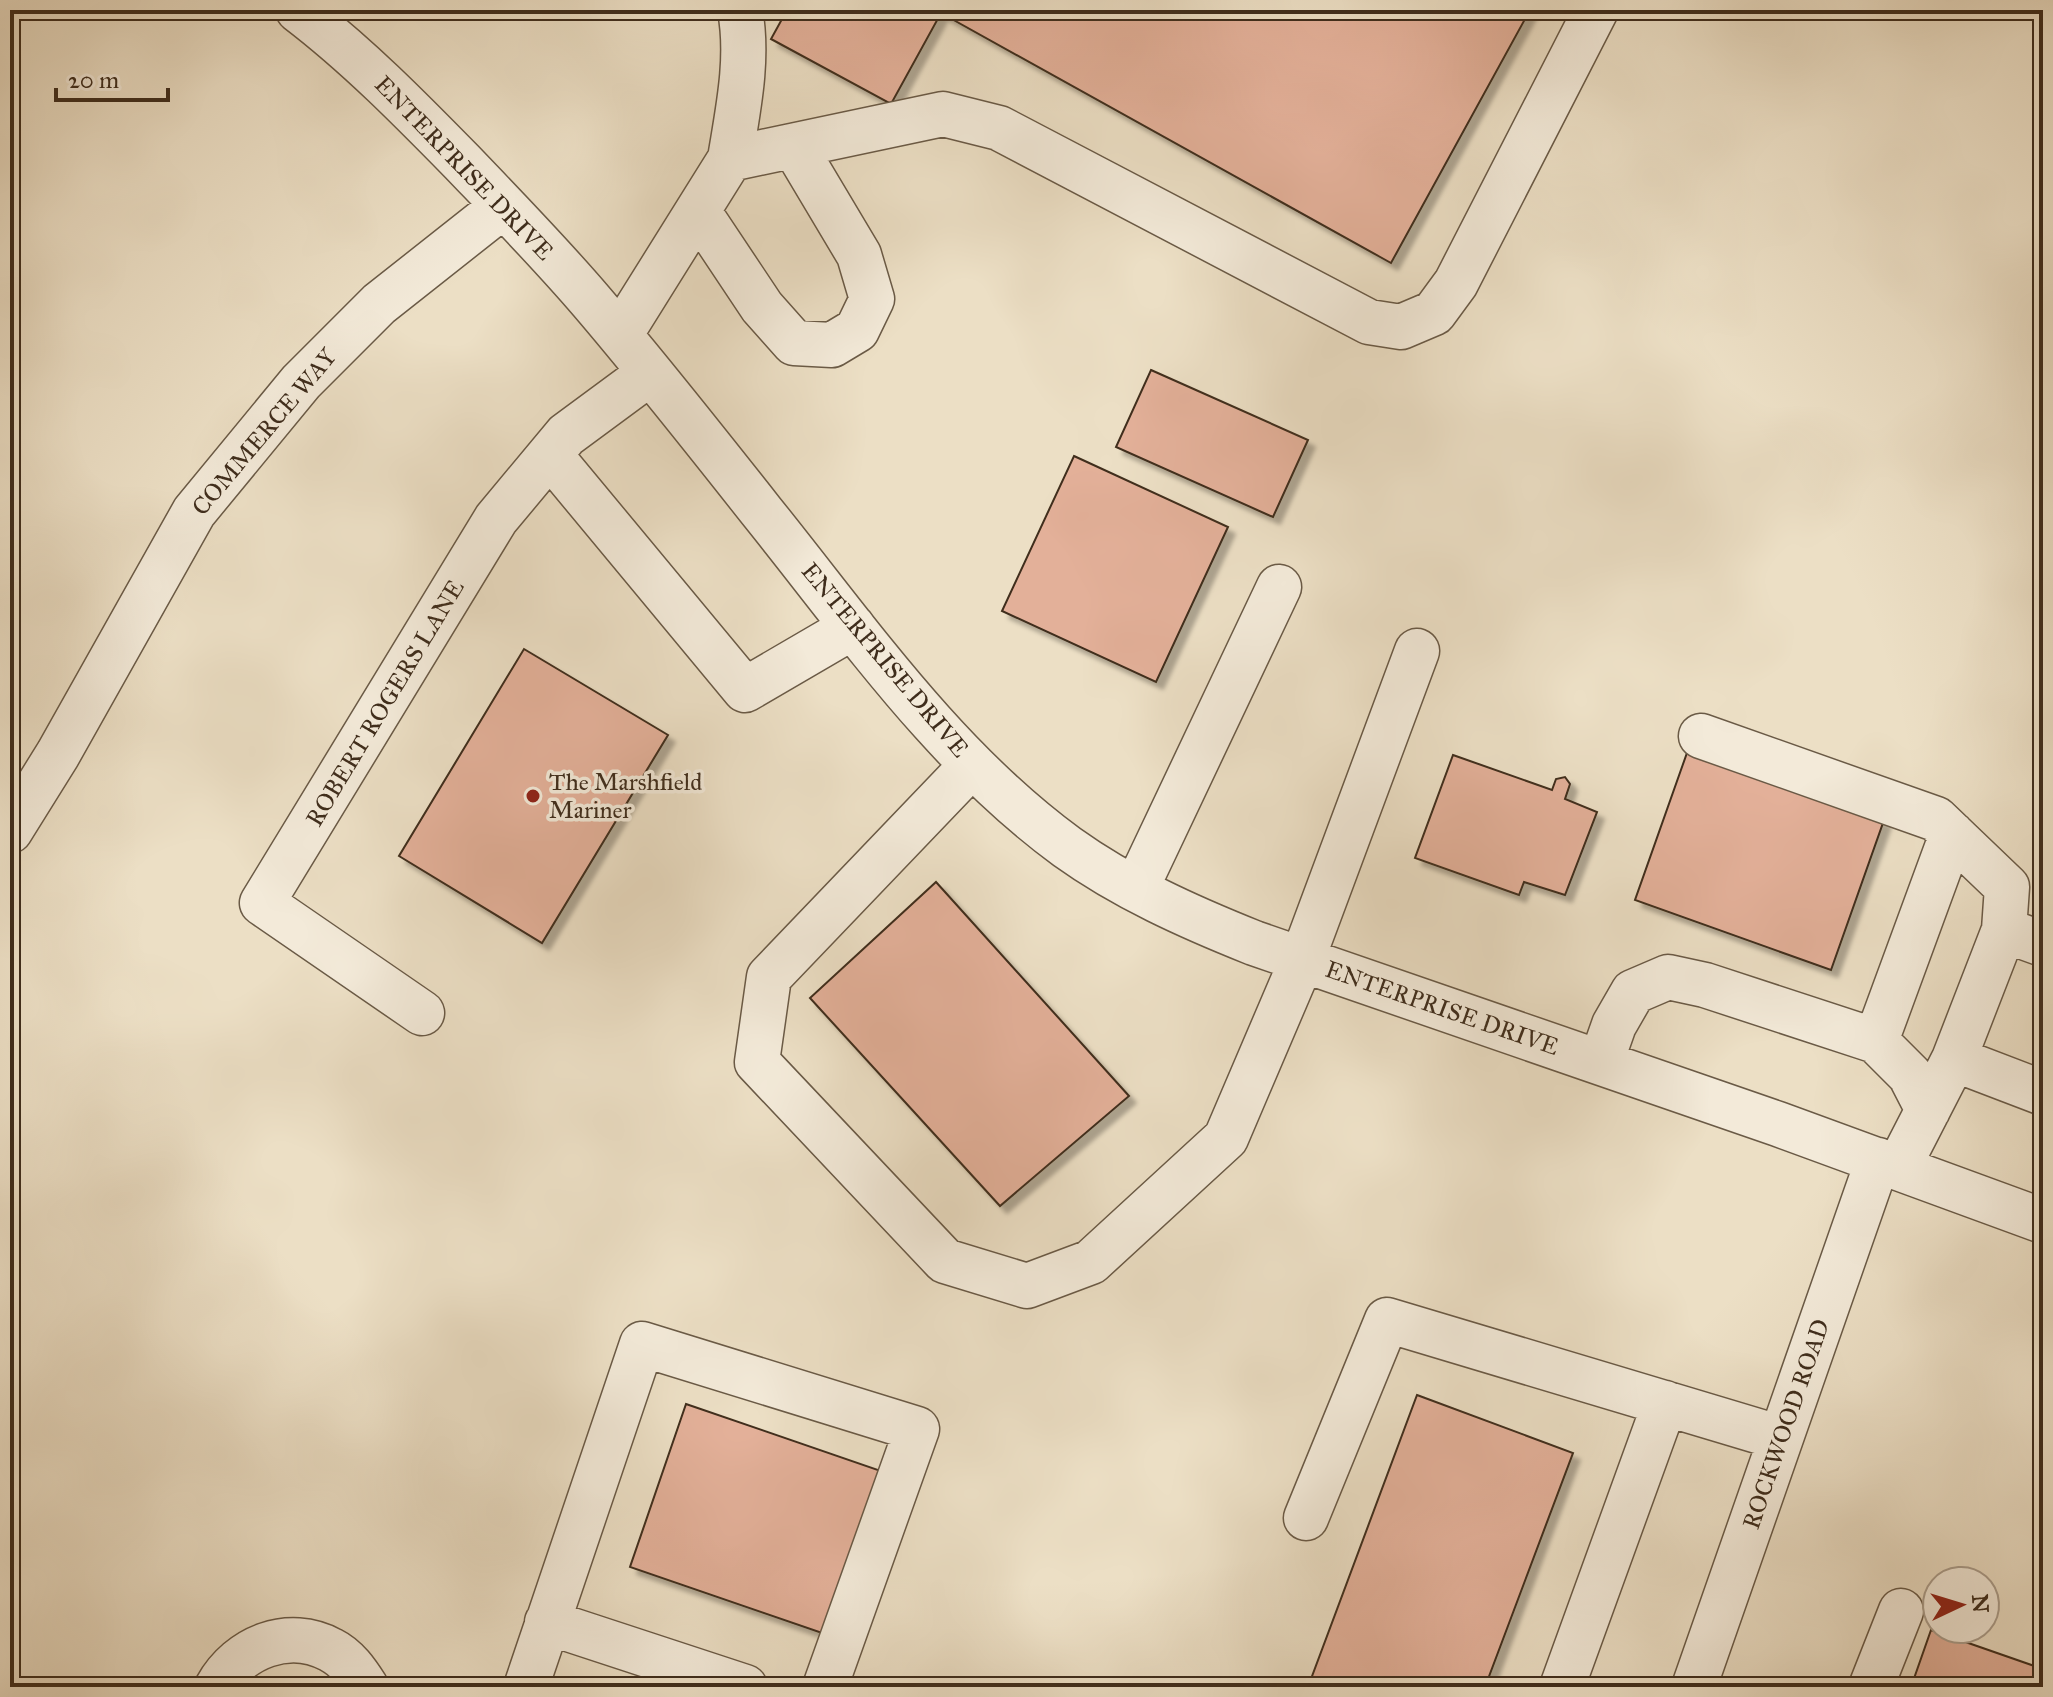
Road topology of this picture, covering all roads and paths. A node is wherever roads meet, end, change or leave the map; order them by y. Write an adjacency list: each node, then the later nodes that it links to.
1 (298, 10): 6 (street, ENTERPRISE DRIVE)
2 (1596, 10): 4 (street)
3 (742, 12): 5 (street)
4 (794, 146): 5 (street); 7 (street)
5 (730, 159): 7 (street)
6 (503, 206): 8 (street, ENTERPRISE DRIVE); 16 (street, COMMERCE WAY)
7 (698, 211): 8 (street)
8 (620, 335): 9 (street, ENTERPRISE DRIVE)
9 (650, 373): 10 (street, ROBERT ROGERS LANE); 12 (street, ENTERPRISE DRIVE)
10 (550, 455): 12 (street); 21 (street, ROBERT ROGERS LANE)
11 (1279, 587): 18 (street)
12 (853, 627): 15 (street, ENTERPRISE DRIVE)
13 (1417, 651): 20 (street)
14 (1701, 736): 17 (street)
15 (972, 765): 18 (street, ENTERPRISE DRIVE); 20 (street)
16 (10, 831)
17 (1952, 834): 19 (street, ROCKWOOD ROAD); 22 (street)
18 (1136, 889): 20 (street, ENTERPRISE DRIVE)
19 (2024, 937): 23 (street, ROCKWOOD ROAD)
20 (1302, 960): 24 (street, ENTERPRISE DRIVE)
21 (422, 1013)
22 (1876, 1041): 24 (street); 26 (street)
23 (1954, 1059): 25 (street); 26 (street, ROCKWOOD ROAD)
24 (1601, 1062): 27 (street, ENTERPRISE DRIVE)
25 (2043, 1093)
26 (1928, 1110): 27 (street, ROCKWOOD ROAD)
27 (1888, 1164): 28 (street, ENTERPRISE DRIVE); 30 (street, ROCKWOOD ROAD)
28 (2043, 1221)
29 (1665, 1403): 30 (street); 31 (street); 39 (street)
30 (1781, 1438): 40 (street, ROCKWOOD ROAD)
31 (1306, 1518)
32 (1901, 1611): 41 (street)
33 (547, 1622): 36 (street); 37 (street); 38 (street)
34 (217, 1687): 35 (street)
35 (366, 1687)
36 (526, 1687)
37 (745, 1687)
38 (825, 1687)
39 (1562, 1687)
40 (1694, 1687)
41 (1871, 1687)

